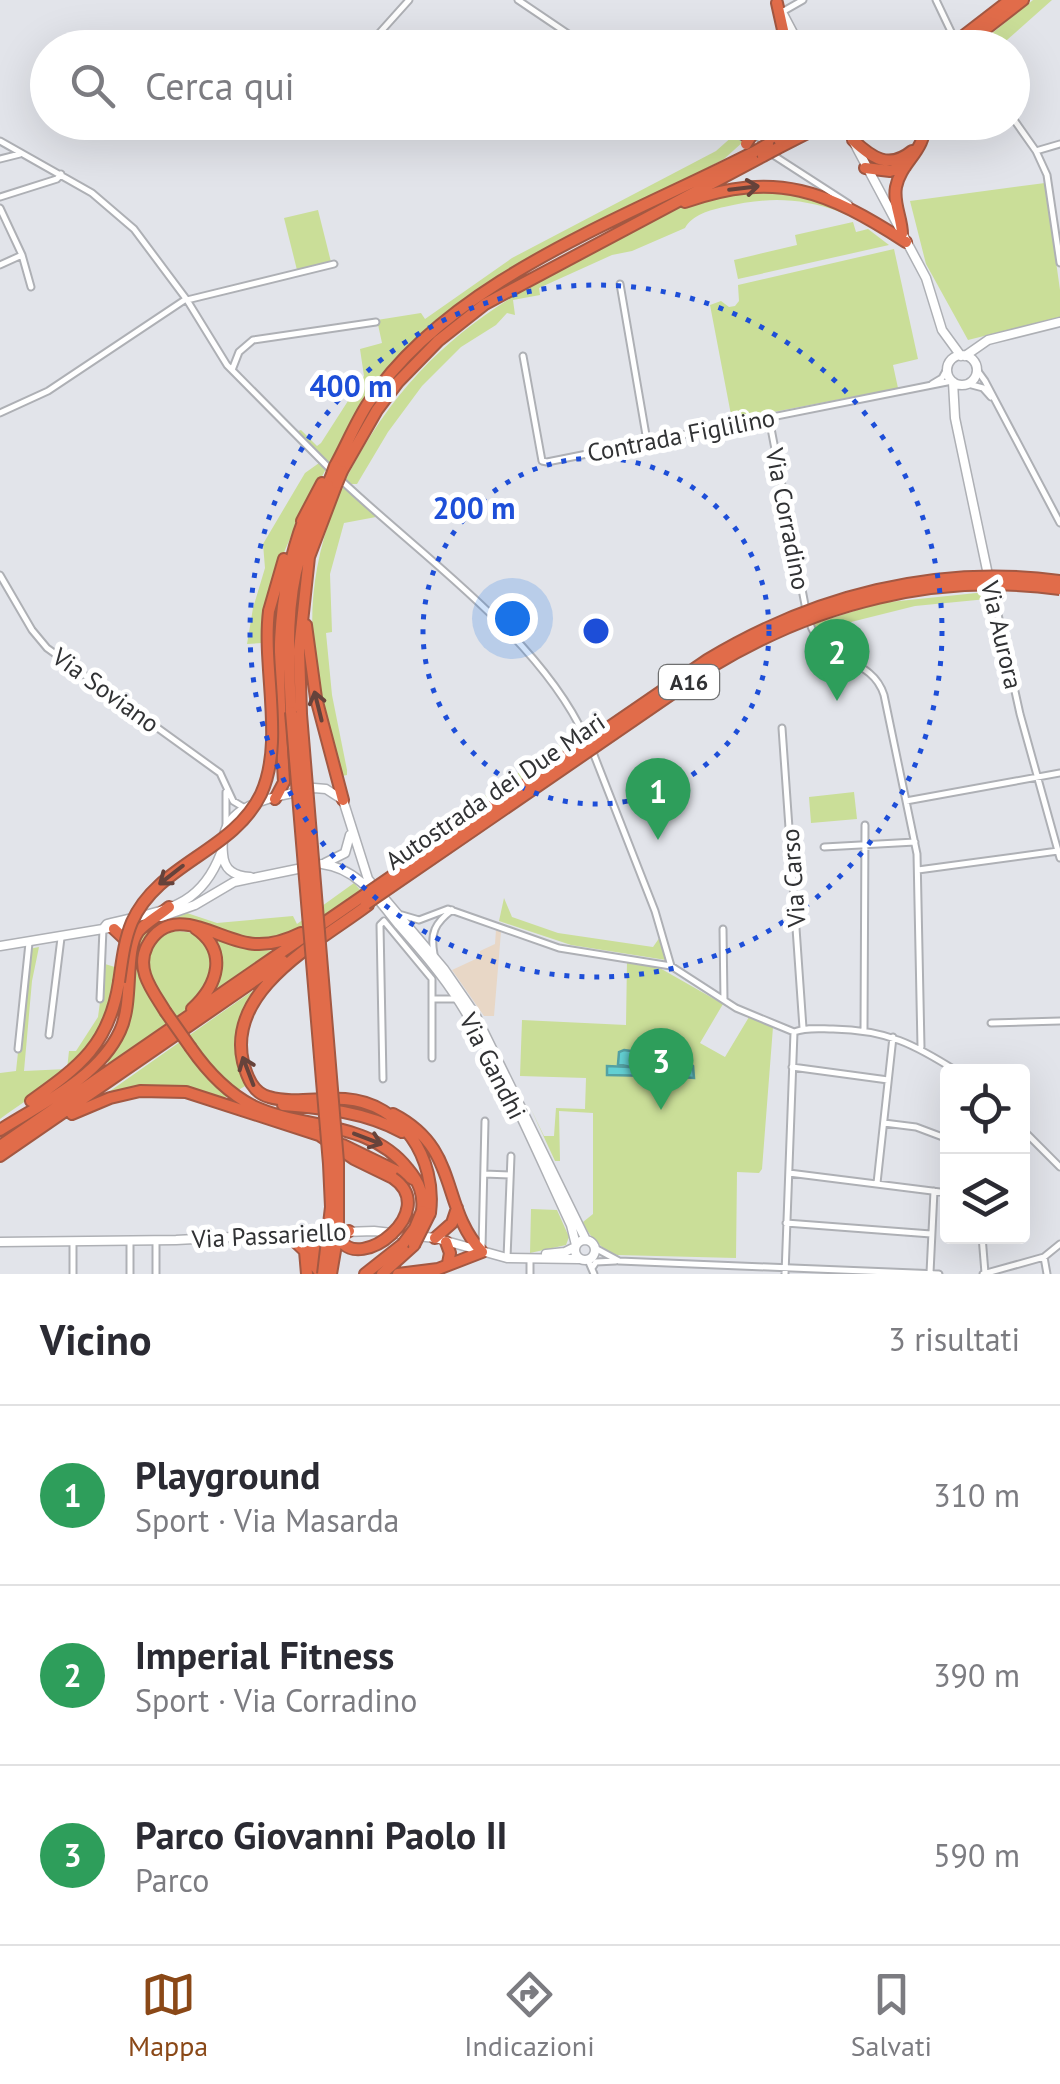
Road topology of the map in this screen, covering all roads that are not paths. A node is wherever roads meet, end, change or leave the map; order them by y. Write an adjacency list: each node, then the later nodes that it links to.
1 (409, 0): 7 (street)
2 (518, 0): 8 (street)
3 (801, 0): 6 (street)
4 (936, 0): 11 (street)
5 (1013, 4): 12 (highway)
6 (778, 5): 9 (highway); 10 (street)
7 (382, 30)
8 (562, 30)
9 (782, 30)
10 (791, 30)
11 (956, 30)
12 (980, 30)
13 (751, 140): 32 (street)
14 (785, 140): 23 (highway)
15 (791, 140): 23 (highway)
16 (853, 140): 17 (highway); 28 (street)
17 (918, 140)
18 (924, 140): 27 (highway)
19 (1028, 140): 24 (street)
20 (0, 141): 25 (street)
21 (754, 142): 23 (highway, bridge); 33 (highway); 61 (highway)
22 (1060, 144): 24 (street)
23 (778, 145)
24 (1036, 151): 36 (street)
25 (23, 153): 26 (street); 29 (street)
26 (0, 160)
27 (906, 167): 28 (highway); 34 (highway)
28 (865, 168): 34 (street)
29 (61, 174): 30 (street); 41 (street)
30 (0, 197)
31 (0, 208): 35 (street)
32 (859, 212): 33 (highway, one-way to 32); 34 (highway); 34 (street)
33 (650, 214): 61 (highway)
34 (901, 234): 44 (street)
35 (22, 255): 38 (street); 40 (street)
36 (1060, 263)
37 (334, 264): 41 (street)
38 (0, 265)
39 (620, 284): 60 (street)
40 (30, 287)
41 (186, 300): 50 (street); 58 (street)
42 (376, 322): 50 (street)
43 (1060, 322): 45 (street)
44 (942, 330): 47 (street); 48 (street)
45 (988, 340): 47 (street); 49 (street)
46 (523, 356): 60 (street, Contrada Figlilino)
47 (963, 356): 48 (street); 49 (street)
48 (949, 366): 51 (street, Via Aurora); 54 (street, Contrada Figlilino)
49 (976, 367): 53 (street); 56 (street)
50 (232, 371): 71 (street)
51 (952, 382): 52 (street, Contrada Figlilino); 53 (street); 55 (street, Via Aurora)
52 (940, 384): 54 (street, Contrada Figlilino); 55 (street)
53 (966, 384): 56 (street); 57 (street)
54 (925, 388): 59 (street, Contrada Figlilino)
55 (955, 394): 57 (street, Via Aurora)
56 (993, 400): 63 (street)
57 (955, 410): 64 (street, Via Aurora)
58 (0, 413)
59 (769, 418): 60 (street, Contrada Figlilino); 78 (street, Via Corradino)
60 (648, 441)
61 (334, 473): 62 (highway); 68 (highway); 69 (highway)
62 (304, 519): 76 (highway); 128 (highway, one-way to 128, bridge)
63 (1060, 523)
64 (987, 570): 74 (street, Via Aurora)
65 (0, 575): 75 (street, Via Soviano)
66 (1060, 581): 91 (highway, Autostrada dei Due Mari / A16, bridge)
67 (1060, 589): 91 (highway, Autostrada dei Due Mari / A16, bridge)
68 (304, 590): 69 (highway); 77 (highway, one-way to 68)
69 (296, 713): 147 (highway, bridge); 180 (highway, bridge)
70 (782, 728): 111 (street, Via Carso)
71 (585, 737)
72 (594, 754): 104 (street)
73 (1060, 773): 74 (street)
74 (1038, 779): 78 (street); 87 (street, Via Aurora)
75 (227, 790): 79 (street, Via Soviano); 80 (street)
76 (275, 799): 77 (street); 79 (street)
77 (343, 800): 82 (street, Via Gandhi)
78 (906, 802): 83 (street, Via Corradino)
79 (243, 808): 80 (street)
80 (226, 825): 86 (street)
81 (865, 825): 84 (street)
82 (350, 831): 88 (street); 93 (street, Via Gandhi)
83 (915, 842): 84 (street); 89 (street, Via Corradino)
84 (864, 845): 85 (street); 112 (street)
85 (824, 847)
86 (222, 852): 90 (street); 92 (street)
87 (1059, 854): 89 (street)
88 (322, 864): 90 (street); 107 (street, Via Gandhi)
89 (918, 870): 116 (street, Via Corradino)
90 (250, 878): 95 (street)
91 (365, 900): 96 (highway); 124 (highway, one-way to 91); 125 (highway, Autostrada dei Due Mari / A16); 135 (highway, Autostrada dei Due Mari / A16)
92 (169, 907): 95 (highway); 97 (street)
93 (394, 910): 94 (street); 103 (street, Via Gandhi)
94 (452, 910): 103 (street); 104 (street)
95 (153, 919): 97 (street); 102 (highway)
96 (185, 924): 123 (highway, bridge); 125 (highway)
97 (108, 929): 99 (street); 102 (highway); 105 (street)
98 (723, 929): 108 (street)
99 (61, 938): 100 (street); 114 (street)
100 (29, 943): 101 (street); 117 (street)
101 (0, 946)
102 (132, 947): 128 (highway)
103 (434, 957): 154 (street, Via Gandhi)
104 (672, 966): 108 (street)
105 (100, 999)
106 (432, 999): 107 (street); 118 (street); 121 (street)
107 (458, 999): 160 (street, Via Gandhi)
108 (724, 1000): 113 (street)
109 (1060, 1021): 110 (street)
110 (991, 1023)
111 (803, 1028): 112 (street); 113 (street)
112 (864, 1030): 115 (street)
113 (794, 1032): 120 (street)
114 (49, 1035)
115 (893, 1037): 116 (street); 122 (street)
116 (921, 1047): 119 (street)
117 (18, 1049)
118 (432, 1058)
119 (946, 1064)
120 (792, 1067): 122 (street); 137 (street)
121 (383, 1079)
122 (888, 1080): 127 (street)
123 (242, 1099): 132 (highway); 140 (highway, one-way to 140)
124 (386, 1110): 132 (highway); 144 (highway)
125 (38, 1121): 133 (highway, Autostrada dei Due Mari / A16)
126 (485, 1121): 138 (street)
127 (884, 1123): 130 (street); 141 (street)
128 (0, 1127)
129 (319, 1135): 135 (highway); 140 (highway); 147 (highway, bridge)
130 (940, 1136)
131 (1030, 1137): 136 (street)
132 (414, 1140): 145 (highway)
133 (0, 1146)
134 (510, 1156): 139 (street)
135 (0, 1158)
136 (1060, 1167)
137 (789, 1173): 141 (street); 146 (street)
138 (484, 1174): 139 (street); 162 (street)
139 (510, 1174): 165 (street)
140 (418, 1182): 145 (highway)
141 (877, 1184): 142 (street)
142 (934, 1191): 143 (street); 150 (street)
143 (940, 1192)
144 (457, 1204): 153 (highway); 162 (highway)
145 (426, 1212): 159 (highway, bridge)
146 (786, 1223): 150 (street); 173 (street)
147 (343, 1232): 148 (street, Via Passariello); 153 (street, Via Passariello); 163 (highway); 181 (highway, bridge)
148 (311, 1233): 149 (street, Via Passariello); 163 (highway)
149 (288, 1234): 152 (street, Via Passariello); 163 (highway)
150 (932, 1234): 175 (street)
151 (130, 1240): 152 (street, Via Passariello); 155 (street, Via Passariello); 177 (street)
152 (156, 1240): 178 (street)
153 (440, 1240): 162 (street, Via Passariello); 171 (highway)
154 (586, 1240): 160 (street, Via Passariello); 161 (street)
155 (74, 1241): 156 (street, Via Passariello); 176 (street)
156 (0, 1242)
157 (982, 1244): 190 (street)
158 (1060, 1244): 164 (street)
159 (408, 1245): 182 (highway); 183 (highway)
160 (576, 1246): 166 (street, Via Passariello); 170 (street)
161 (595, 1248): 167 (street); 170 (street)
162 (482, 1252): 165 (street, Via Passariello); 171 (highway)
163 (309, 1254): 179 (highway); 180 (highway)
164 (1044, 1256): 190 (street); 191 (street)
165 (507, 1258): 166 (street, Via Passariello)
166 (532, 1258): 170 (street, Via Passariello); 185 (street)
167 (619, 1261): 168 (street); 170 (street)
168 (657, 1262): 169 (street); 186 (street)
169 (700, 1263): 172 (street); 187 (street)
170 (588, 1265)
171 (451, 1266): 184 (highway)
172 (752, 1266): 173 (street); 188 (street)
173 (785, 1270): 174 (street)
174 (889, 1272): 175 (street)
175 (930, 1273): 189 (street)
176 (73, 1274)
177 (130, 1274)
178 (156, 1274)
179 (307, 1274)
180 (322, 1274)
181 (331, 1274)
182 (365, 1274)
183 (382, 1274)
184 (398, 1274)
185 (530, 1274)
186 (657, 1274)
187 (701, 1274)
188 (752, 1274)
189 (939, 1274)
190 (984, 1274)
191 (1047, 1274)

